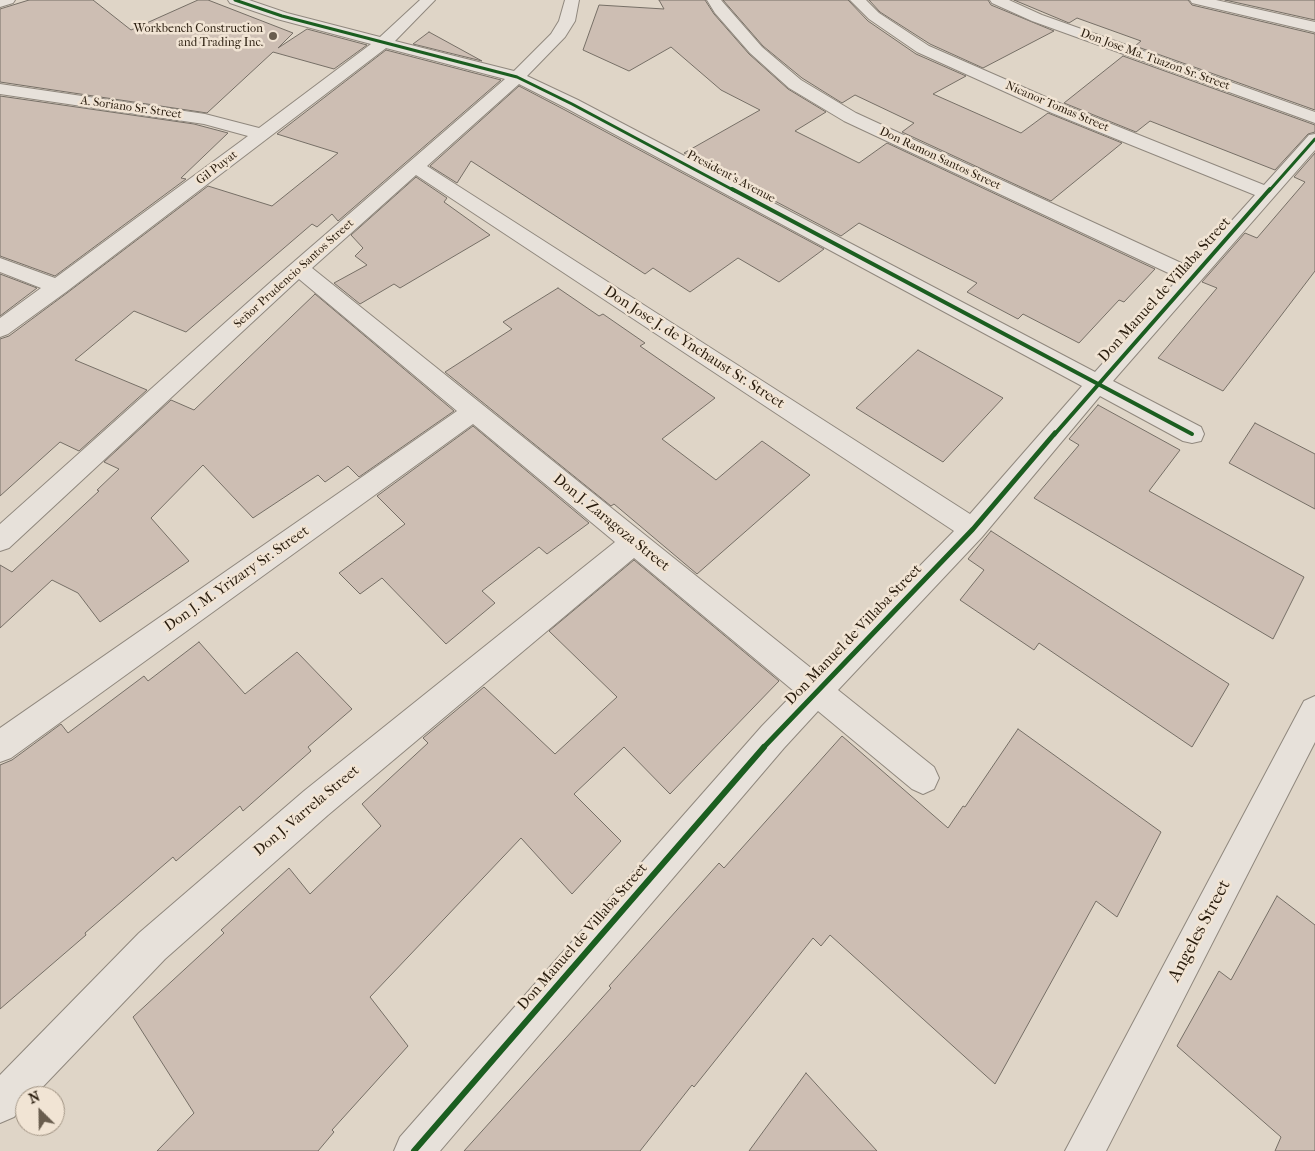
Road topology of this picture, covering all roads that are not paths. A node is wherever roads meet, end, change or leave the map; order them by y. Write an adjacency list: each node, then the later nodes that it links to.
1 (8, 0): 9 (street)
2 (235, 0): 11 (street, President's Avenue)
3 (428, 0): 11 (street, Gil Puyat)
4 (572, 0): 12 (street, Señor Prudencio Santos Street)
5 (714, 0): 21 (street, Don Ramon Santos Street)
6 (857, 0): 18 (street, Nicanor Tomas Street)
7 (997, 0): 14 (street, Don Jose Ma. Tuazon Sr. Street)
8 (1197, 0): 10 (street)
9 (0, 2)
10 (1315, 27)
11 (384, 41): 12 (street, President's Avenue); 15 (street, Gil Puyat)
12 (517, 77): 17 (street, Señor Prudencio Santos Street); 24 (street, President's Avenue)
13 (0, 89): 15 (street, A. Soriano Sr. Street)
14 (1315, 118)
15 (262, 134): 22 (street, Gil Puyat)
16 (1315, 139): 18 (street, Don Manuel de Villaba Street)
17 (416, 167): 20 (street, Señor Prudencio Santos Street); 27 (street, Don Jose J. de Ynchaust Sr. Street)
18 (1268, 193): 21 (street, Don Manuel de Villaba Street)
19 (0, 265): 22 (street)
20 (299, 268): 25 (street, Don J. Zaragoza Street); 28 (street, Señor Prudencio Santos Street)
21 (1194, 277): 24 (street, Don Manuel de Villaba Street)
22 (59, 287): 23 (street, Gil Puyat)
23 (0, 329)
24 (1098, 383): 26 (street, President's Avenue); 27 (street, Don Manuel de Villaba Street)
25 (474, 411): 29 (street, Don J. Zaragoza Street); 32 (street, Don J. M. Yrizary Sr. Street)
26 (1192, 434)
27 (973, 530): 30 (street, Don Manuel de Villaba Street)
28 (0, 540)
29 (634, 542): 30 (street, Don J. Zaragoza Street); 34 (street, Don J. Varrela Street)
30 (817, 691): 33 (street, Don J. Zaragoza Street); 35 (street, Don Manuel de Villaba Street)
31 (1315, 712): 36 (street, Angeles Street)
32 (0, 747)
33 (923, 778)
34 (0, 1103)
35 (414, 1151)
36 (1085, 1151)

